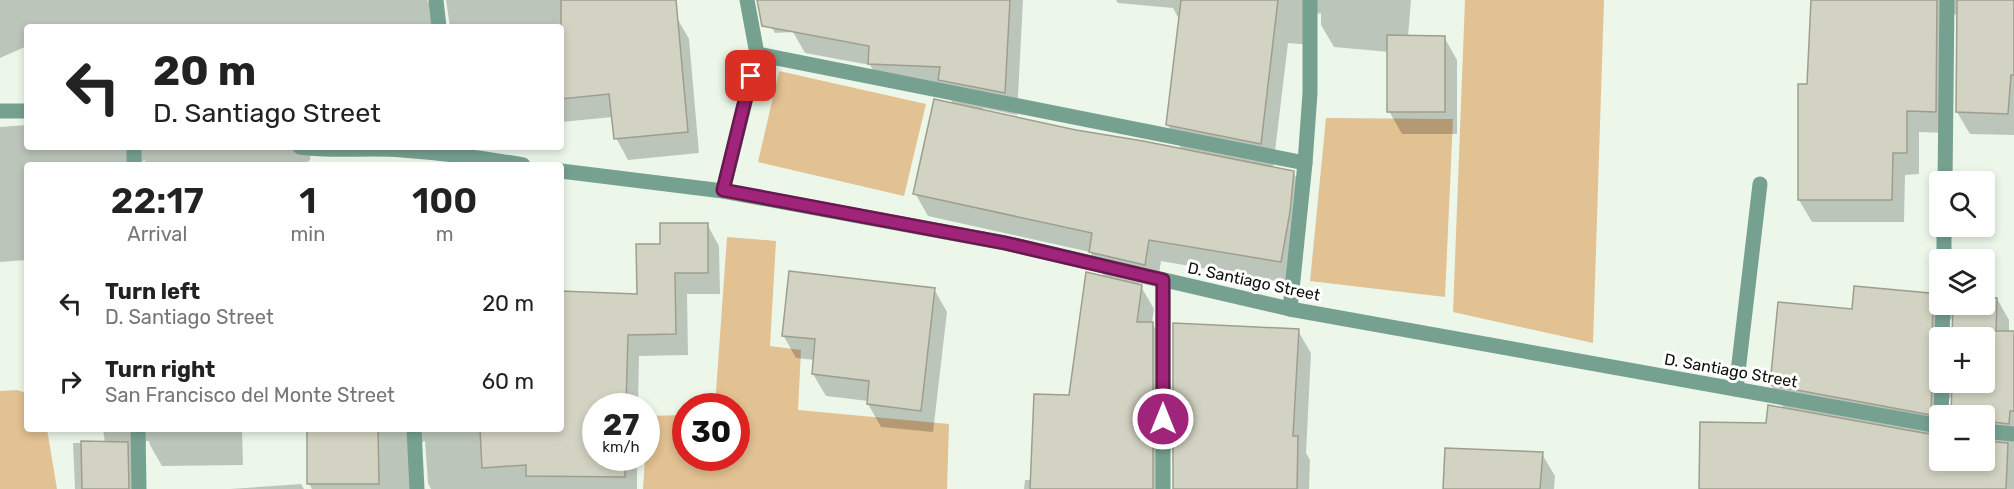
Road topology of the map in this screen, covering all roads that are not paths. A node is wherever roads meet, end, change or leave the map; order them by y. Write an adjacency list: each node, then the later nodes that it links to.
1 (436, 0): 5 (street)
2 (747, 0): 6 (street)
3 (1310, 0): 13 (street)
4 (1947, 0): 15 (street)
5 (439, 24)
6 (757, 54): 13 (street); 17 (street)
7 (0, 111): 8 (street)
8 (24, 111)
9 (320, 150): 11 (street)
10 (450, 151): 11 (street); 12 (street)
11 (401, 157)
12 (507, 162)
13 (1305, 163): 19 (street)
14 (564, 171): 17 (street, D. Santiago Street)
15 (1945, 171)
16 (1760, 184): 20 (street)
17 (723, 190): 18 (street, D. Santiago Street)
18 (1163, 280): 19 (street, D. Santiago Street); 28 (street)
19 (1290, 309): 20 (street, D. Santiago Street)
20 (1736, 389): 21 (street, D. Santiago Street)
21 (1929, 424)
22 (138, 432): 26 (street)
23 (414, 432): 27 (street)
24 (1995, 432): 25 (street)
25 (2014, 435)
26 (138, 489)
27 (417, 489)
28 (1163, 489)

